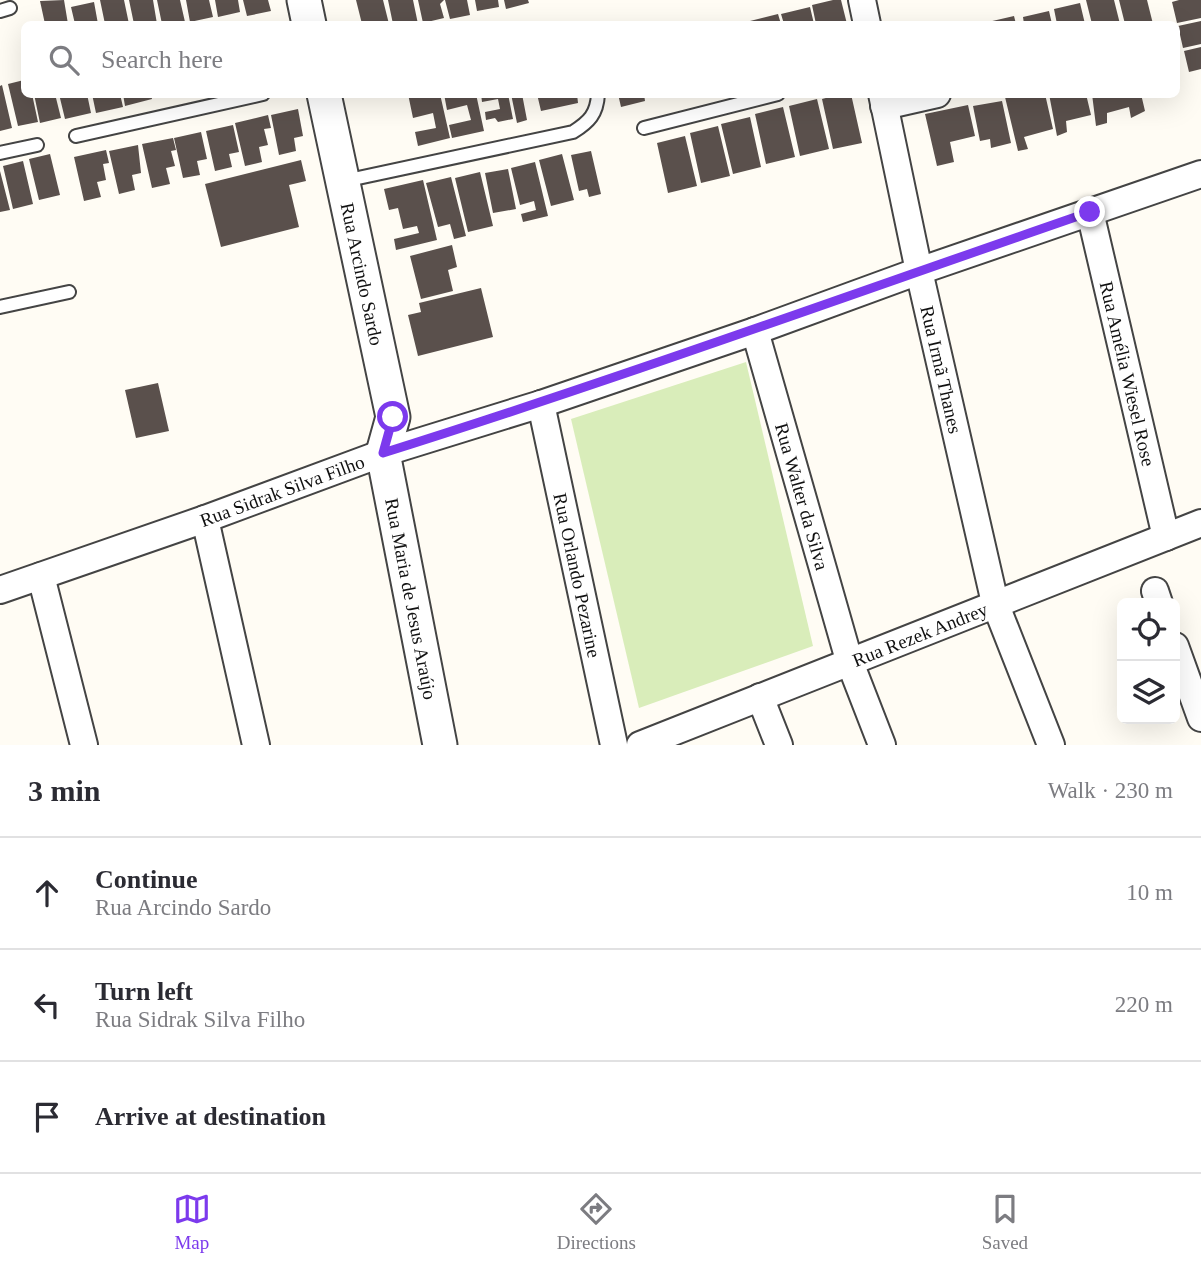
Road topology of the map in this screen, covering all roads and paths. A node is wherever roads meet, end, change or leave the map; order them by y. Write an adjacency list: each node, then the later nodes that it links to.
1 (304, 0): 3 (street)
2 (862, 0): 4 (street)
3 (308, 21)
4 (866, 21)
5 (245, 98): 12 (lane)
6 (325, 98): 16 (street, Rua Arcindo Sardo)
7 (598, 98): 16 (lane)
8 (762, 98): 11 (lane)
9 (901, 98): 10 (street)
10 (883, 100): 18 (street, Rua Irmã Thanes)
11 (644, 128)
12 (76, 135)
13 (37, 145): 14 (lane)
14 (0, 153)
15 (1201, 174): 17 (street, Rua Sidrak Silva Filho)
16 (344, 181): 23 (street, Rua Arcindo Sardo)
17 (1090, 212): 18 (street, Rua Sidrak Silva Filho); 26 (street, Rua Amélia Wiesel Rose)
18 (919, 271): 21 (street, Rua Sidrak Silva Filho); 29 (street, Rua Irmã Thanes)
19 (69, 292): 20 (lane)
20 (0, 307)
21 (755, 331): 22 (street, Rua Sidrak Silva Filho); 30 (street, Rua Walter da Silva)
22 (541, 404): 23 (street, Rua Sidrak Silva Filho); 37 (street, Rua Orlando Pezarine)
23 (383, 453): 24 (street, Rua Sidrak Silva Filho); 36 (street, Rua Maria de Jesus Araújo)
24 (205, 519): 27 (street, Rua Sidrak Silva Filho); 35 (street)
25 (1201, 523): 26 (street, Rua Rezek Andrey)
26 (1166, 537): 29 (street, Rua Rezek Andrey)
27 (41, 576): 28 (street, Rua Sidrak Silva Filho); 34 (street)
28 (0, 590)
29 (995, 603): 30 (street, Rua Rezek Andrey); 41 (street, Rua Irmã Thanes)
30 (849, 660): 32 (street, Rua Rezek Andrey); 40 (street, Rua Walter da Silva)
31 (1180, 660): 33 (street)
32 (760, 697): 38 (street, Rua Rezek Andrey); 39 (street)
33 (1201, 718)
34 (84, 745)
35 (256, 745)
36 (440, 745)
37 (614, 745)
38 (640, 745)
39 (779, 745)
40 (882, 745)
41 (1051, 745)

